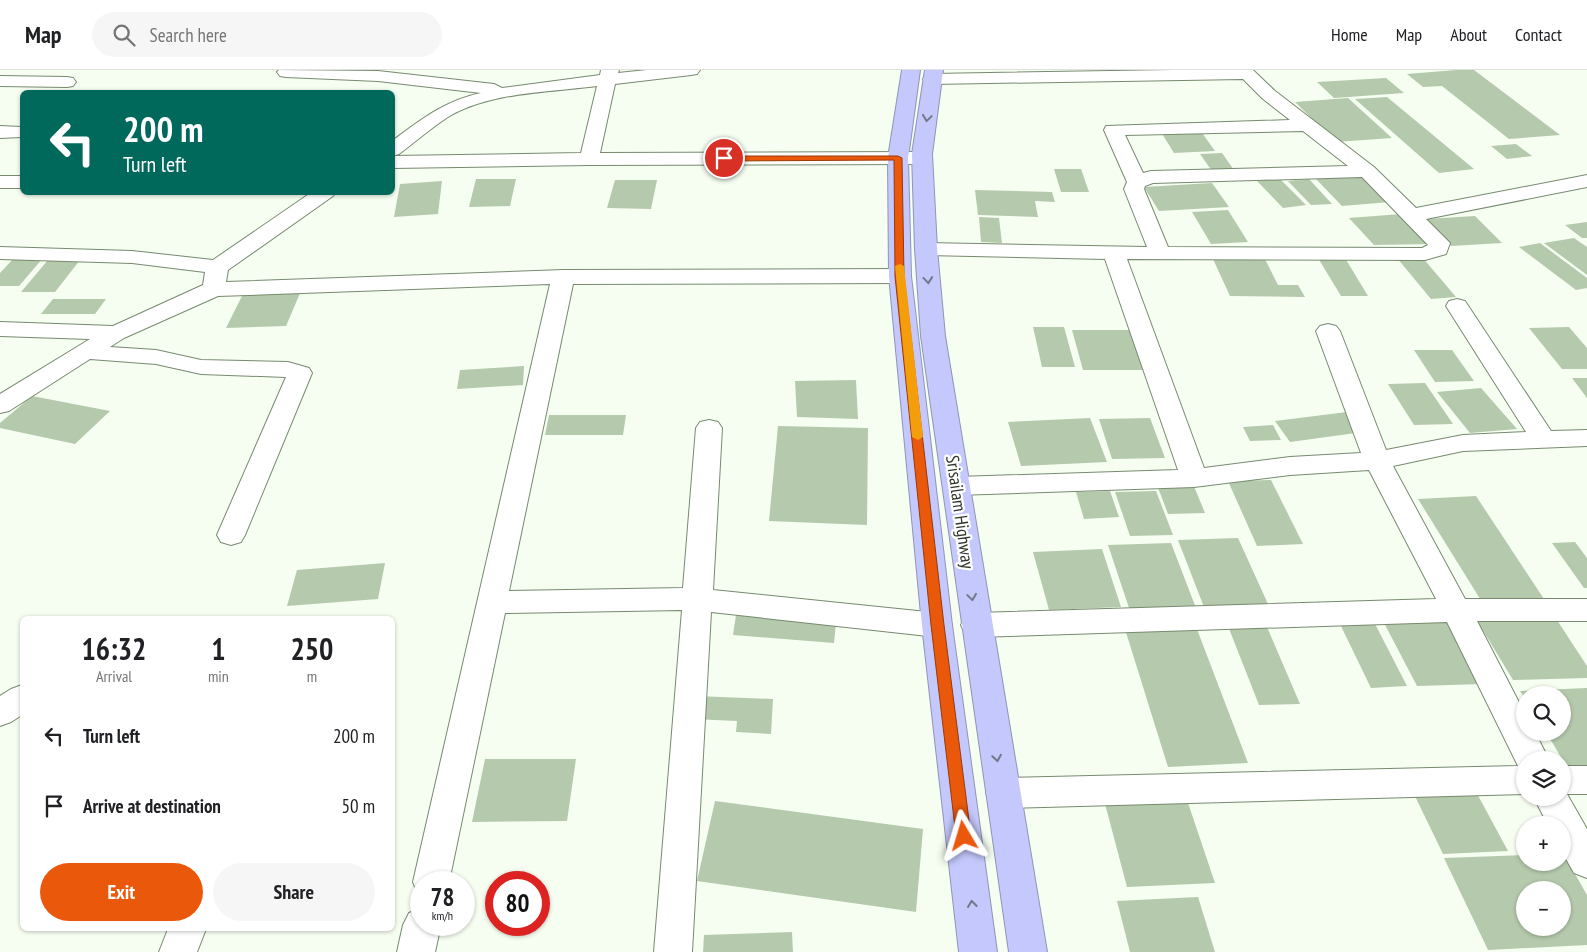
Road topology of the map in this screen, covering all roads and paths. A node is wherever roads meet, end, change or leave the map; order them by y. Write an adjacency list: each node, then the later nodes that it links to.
1 (691, 70): 5 (street)
2 (286, 72): 6 (street)
3 (1244, 72): 4 (street); 11 (street)
4 (926, 73): 15 (highway, Srisailam Highway)
5 (609, 75): 10 (street); 16 (street)
6 (378, 76): 9 (street); 10 (street)
7 (0, 81): 8 (street)
8 (66, 82)
9 (366, 90)
10 (511, 91): 14 (street)
11 (1309, 125): 18 (street); 22 (street)
12 (0, 132): 13 (street)
13 (20, 132)
14 (395, 148)
15 (910, 158): 16 (street); 25 (highway, Srisailam Highway); 29 (highway, Srisailam Highway)
16 (589, 159): 17 (street)
17 (395, 162)
18 (1367, 171): 22 (street); 24 (street)
19 (1587, 181): 24 (street)
20 (0, 182): 21 (street)
21 (20, 182)
22 (1137, 182): 28 (street)
23 (322, 195): 31 (street)
24 (1413, 215): 28 (street)
25 (926, 249): 27 (street); 43 (highway, Srisailam Highway, one-way to 43)
26 (0, 253): 31 (street)
27 (1114, 253): 28 (street); 42 (street)
28 (1160, 253)
29 (900, 276): 30 (street); 49 (highway, Srisailam Highway)
30 (563, 277): 31 (street); 46 (street)
31 (215, 278): 35 (street)
32 (1457, 306): 40 (street)
33 (0, 329): 35 (street)
34 (1328, 331): 41 (street)
35 (116, 333): 36 (street)
36 (86, 352): 37 (street); 44 (street)
37 (0, 406)
38 (710, 428): 45 (street)
39 (1587, 438): 40 (street)
40 (1544, 440): 41 (street)
41 (1377, 461): 42 (street); 47 (street)
42 (1194, 478): 43 (street)
43 (957, 486): 50 (highway, Srisailam Highway, one-way to 50)
44 (231, 535)
45 (696, 599): 46 (street); 49 (street); 65 (street)
46 (492, 602): 60 (street)
47 (1456, 610): 48 (street); 50 (street); 53 (street)
48 (1587, 610)
49 (938, 625): 66 (highway, Srisailam Highway, one-way to 49)
50 (976, 625): 57 (highway, Srisailam Highway, one-way to 57)
51 (20, 699): 52 (street)
52 (0, 713)
53 (1527, 751)
54 (1516, 780): 57 (street)
55 (1571, 780): 56 (street)
56 (1587, 780)
57 (1003, 793): 67 (highway, Srisailam Highway)
58 (1556, 806): 59 (street)
59 (1587, 862)
60 (433, 871)
61 (186, 931): 63 (street)
62 (420, 936): 64 (street)
63 (178, 952)
64 (416, 952)
65 (673, 952)
66 (978, 952)
67 (1028, 952)

